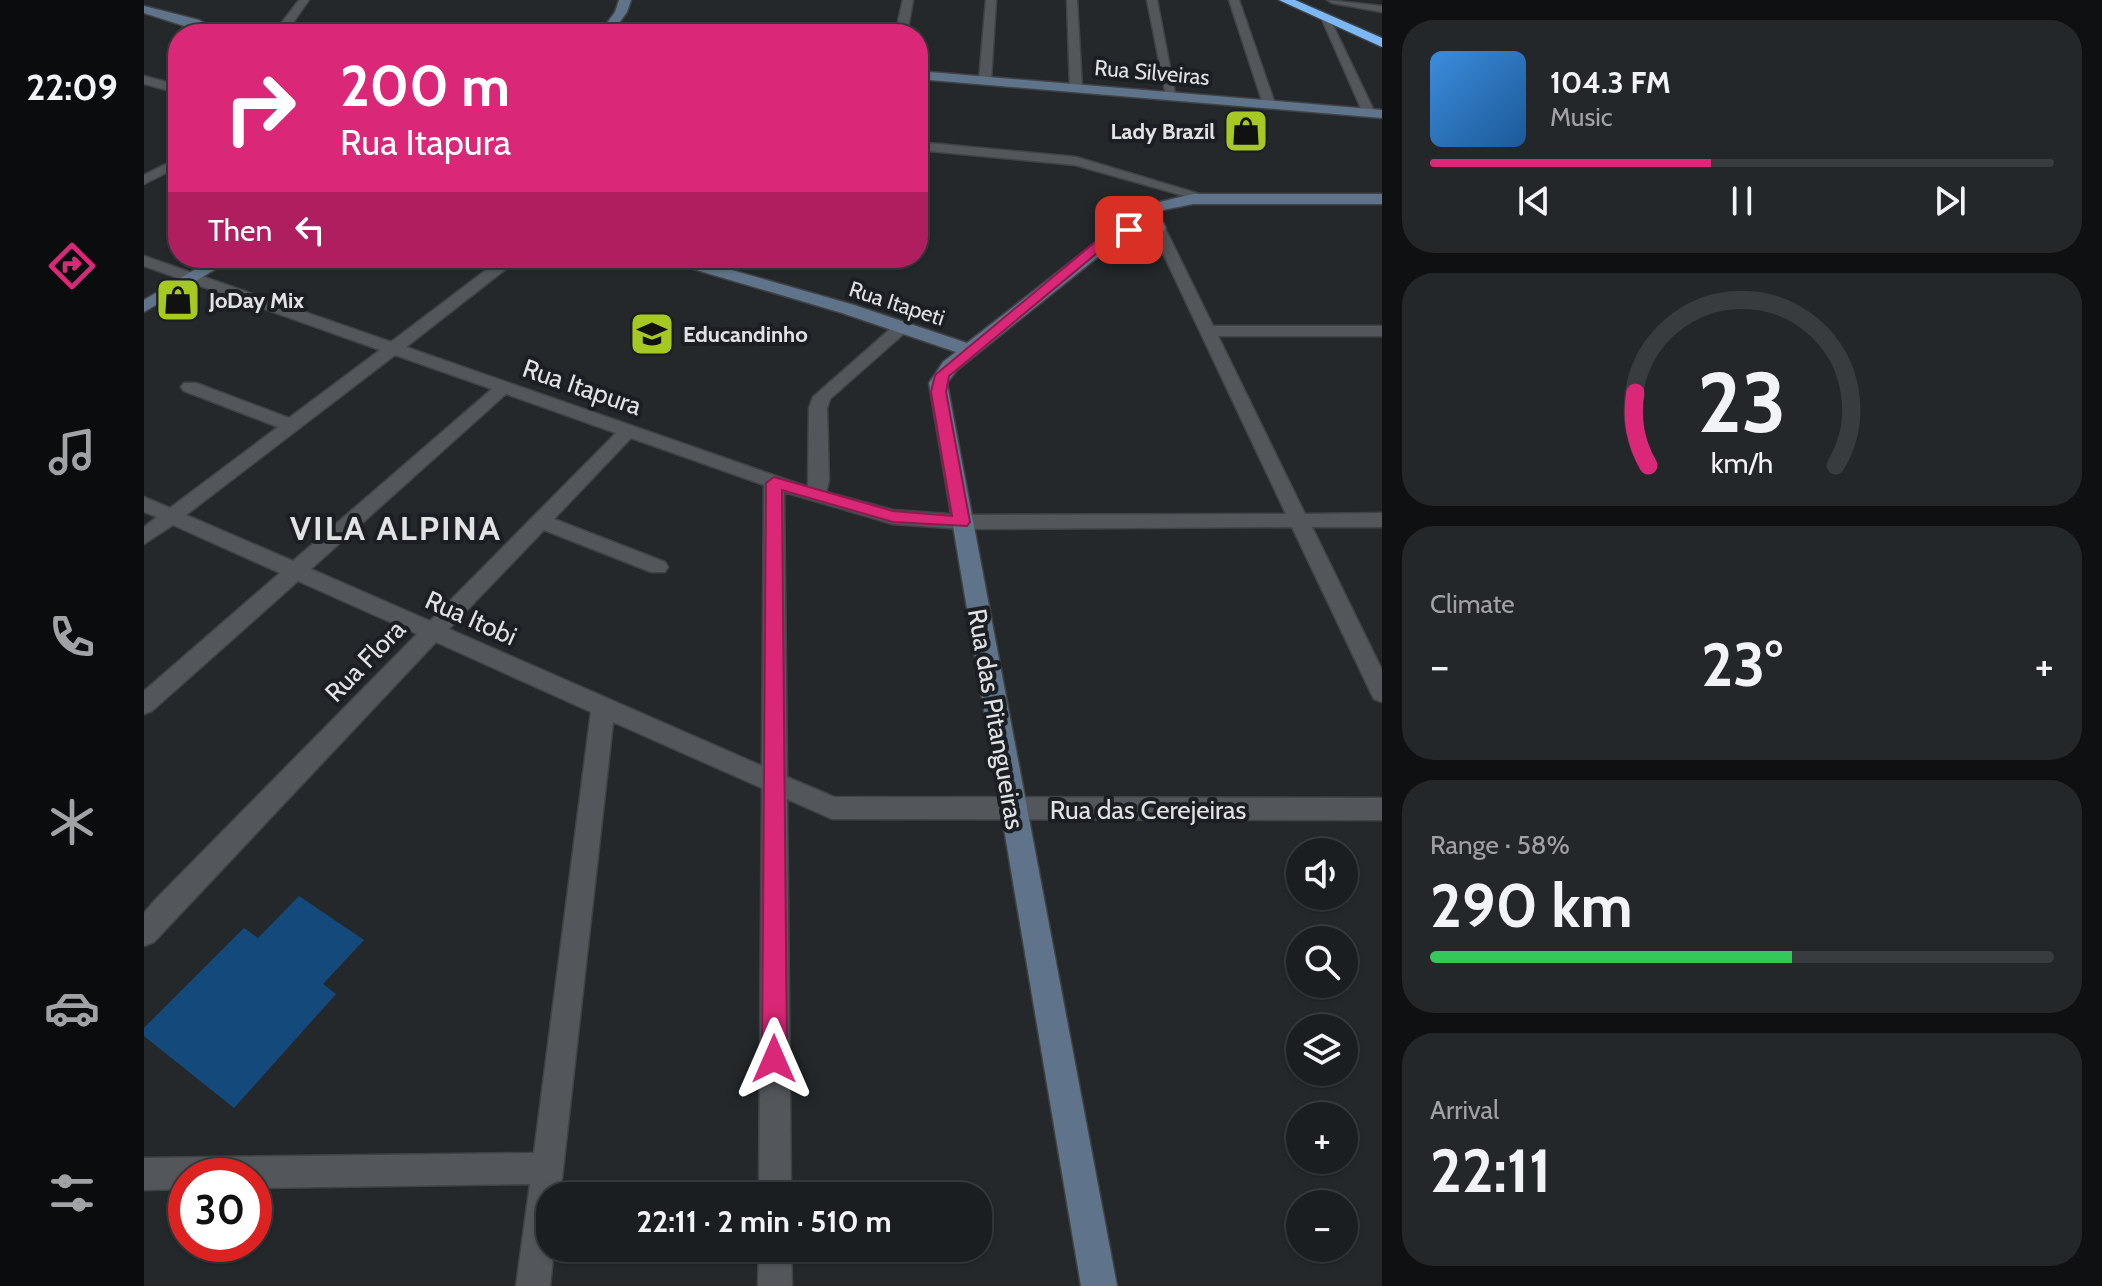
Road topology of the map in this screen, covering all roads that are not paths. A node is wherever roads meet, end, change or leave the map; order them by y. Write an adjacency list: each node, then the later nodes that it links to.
1 (304, 0): 16 (street)
2 (625, 0): 17 (street)
3 (908, 0): 18 (street)
4 (991, 0): 22 (street)
5 (1072, 0): 24 (street)
6 (1152, 0): 25 (street)
7 (1234, 0): 26 (street)
8 (1285, 0): 14 (highway)
9 (1318, 0): 13 (highway)
10 (1334, 0): 12 (street)
11 (144, 9): 15 (street)
12 (1382, 9)
13 (1361, 18)
14 (1326, 21): 19 (highway); 27 (street)
15 (195, 24)
16 (286, 24)
17 (612, 24)
18 (903, 24)
19 (1382, 43)
20 (928, 79): 22 (street, Rua Silveiras)
21 (144, 80): 23 (street)
22 (985, 80): 24 (street, Rua Silveiras)
23 (168, 86)
24 (1076, 88): 25 (street, Rua Silveiras)
25 (1172, 96): 26 (street, Rua Silveiras)
26 (1269, 104): 27 (street, Rua Silveiras)
27 (1376, 114)
28 (928, 147): 31 (street)
29 (168, 167): 30 (street)
30 (144, 180)
31 (1206, 198): 32 (street, Rua das Pitangueiras); 33 (street, Rua das Pitangueiras)
32 (1381, 199)
33 (1142, 228): 41 (street); 44 (street, Rua das Pitangueiras)
34 (144, 261): 38 (street, Rua Itapura)
35 (210, 268): 38 (street)
36 (499, 268): 43 (street)
37 (705, 268): 40 (street, Rua Itapeti)
38 (190, 280): 39 (street); 43 (street, Rua Itapura)
39 (144, 307)
40 (902, 327): 44 (street, Rua Itapeti); 50 (street)
41 (1207, 331): 42 (street); 55 (street)
42 (1382, 331)
43 (393, 348): 46 (street, Rua Itapura); 47 (street)
44 (969, 350): 56 (street, Rua das Pitangueiras)
45 (190, 387): 47 (street)
46 (504, 387): 48 (street, Rua Itapura); 59 (street)
47 (290, 425): 52 (street)
48 (628, 431): 49 (street, Rua Itapura); 54 (street, Rua Flora)
49 (774, 483): 50 (street, Rua Itapura); 64 (street)
50 (815, 496): 56 (street, Rua Itapura)
51 (144, 504): 52 (street, Rua Itobi)
52 (171, 516): 57 (street); 59 (street, Rua Itobi)
53 (1382, 520): 55 (street, Rua Itapura)
54 (541, 521): 58 (street); 60 (street, Rua Flora)
55 (1298, 521): 56 (street, Rua Itapura); 61 (street)
56 (962, 522): 66 (street, Rua das Pitangueiras)
57 (144, 537)
58 (658, 567)
59 (295, 571): 60 (street, Rua Itobi); 62 (street)
60 (433, 631): 63 (street, Rua Itobi); 67 (street, Rua Flora)
61 (1382, 693)
62 (144, 705)
63 (603, 709): 64 (street, Rua Itobi); 68 (street)
64 (774, 785): 66 (street, Rua das Cerejeiras); 70 (street)
65 (1382, 809): 66 (street, Rua das Cerejeiras)
66 (1012, 810): 74 (street, Rua das Pitangueiras)
67 (145, 931)
68 (547, 1168): 69 (street); 72 (street)
69 (144, 1174)
70 (775, 1182)
71 (775, 1262): 73 (street)
72 (533, 1286)
73 (775, 1286)
74 (1099, 1286)

